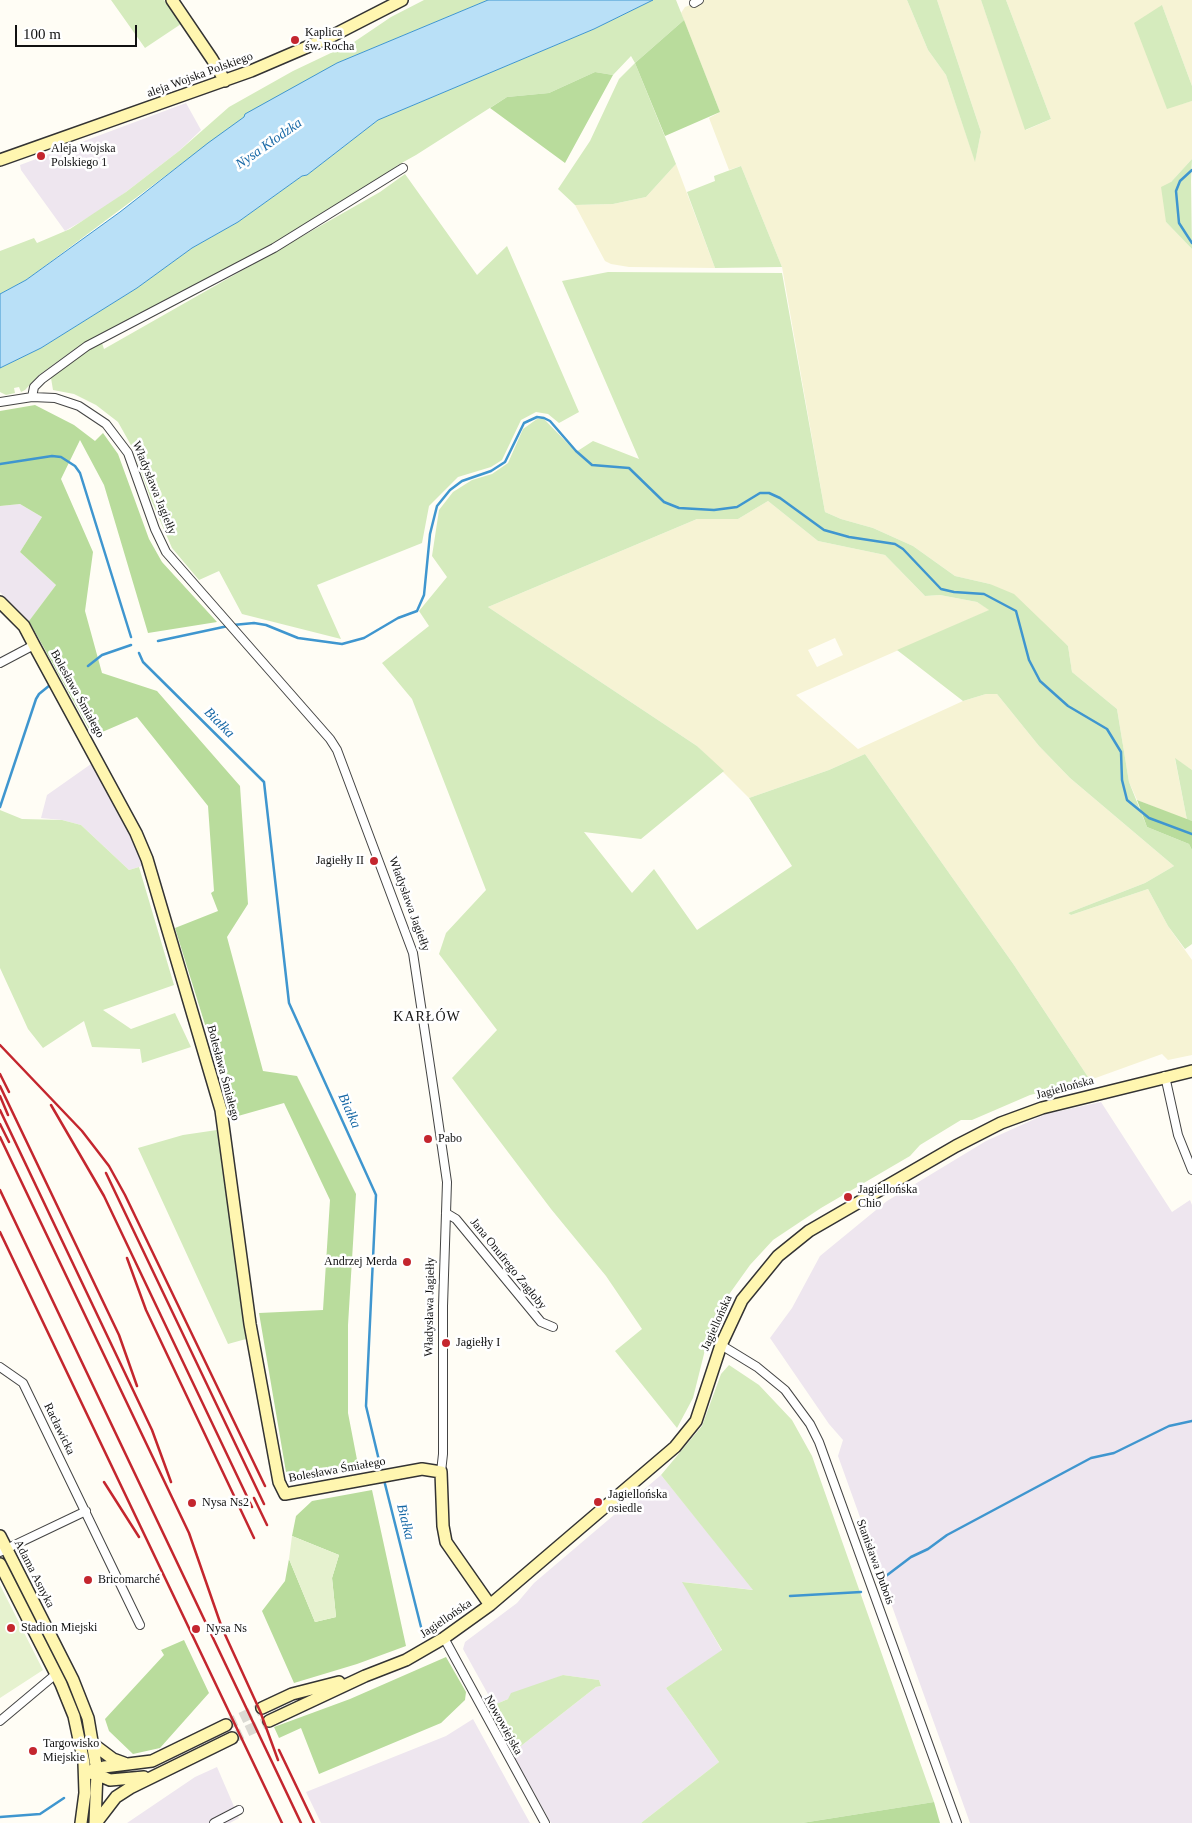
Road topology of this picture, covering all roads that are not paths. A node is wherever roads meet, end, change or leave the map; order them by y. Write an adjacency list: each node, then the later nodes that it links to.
1 (172, 0): 3 (street)
2 (402, 0): 3 (street, aleja Wojska Polskiego)
3 (225, 81): 4 (street, aleja Wojska Polskiego)
4 (0, 160)
5 (404, 168): 6 (street)
6 (32, 397): 7 (street, Władysława Jagiełły); 14 (street, Władysława Jagiełły)
7 (0, 402)
8 (0, 602): 9 (street, Bolesława Śmiałego)
9 (34, 645): 10 (street); 18 (street, Bolesława Śmiałego)
10 (0, 663)
11 (1192, 1071): 12 (street, Jagiellońska)
12 (1165, 1076): 13 (street); 16 (street, Jagiellońska)
13 (1192, 1170)
14 (446, 1214): 15 (street, Jana Onufrego Zagłoby); 18 (street, Władysława Jagiełły)
15 (553, 1327)
16 (721, 1345): 23 (street, Jagiellońska); 46 (street, Stanisława Dubois)
17 (0, 1367): 19 (street, Racławicka)
18 (441, 1472): 23 (street, Władysława Jagiełły)
19 (86, 1511): 21 (street); 24 (street, Racławicka)
20 (0, 1536): 21 (street, Adama Asnyka)
21 (3, 1550): 33 (street, Adama Asnyka)
22 (0, 1564): 26 (street, Adama Asnyka)
23 (490, 1605): 25 (street, Jagiellońska)
24 (140, 1625)
25 (444, 1638): 27 (street, Jagiellońska); 45 (street, Nowowiejska)
26 (56, 1674): 29 (street); 35 (street, Adama Asnyka)
27 (365, 1676): 28 (street, Jagiellońska); 30 (street, Jagiellońska)
28 (262, 1708)
29 (0, 1721)
30 (269, 1721)
31 (226, 1725): 34 (street)
32 (232, 1738): 37 (street)
33 (94, 1744): 36 (street); 38 (street, Adama Asnyka)
34 (169, 1753): 36 (street); 37 (street)
35 (84, 1763): 38 (street); 40 (street, Adama Asnyka)
36 (131, 1765): 38 (street)
37 (175, 1765): 39 (street)
38 (97, 1771): 39 (street); 40 (street); 43 (street, Adama Asnyka)
39 (153, 1775): 43 (street)
40 (85, 1781): 42 (street)
41 (239, 1810): 44 (street)
42 (81, 1823)
43 (95, 1823)
44 (214, 1823)
45 (544, 1823)
46 (957, 1823)

